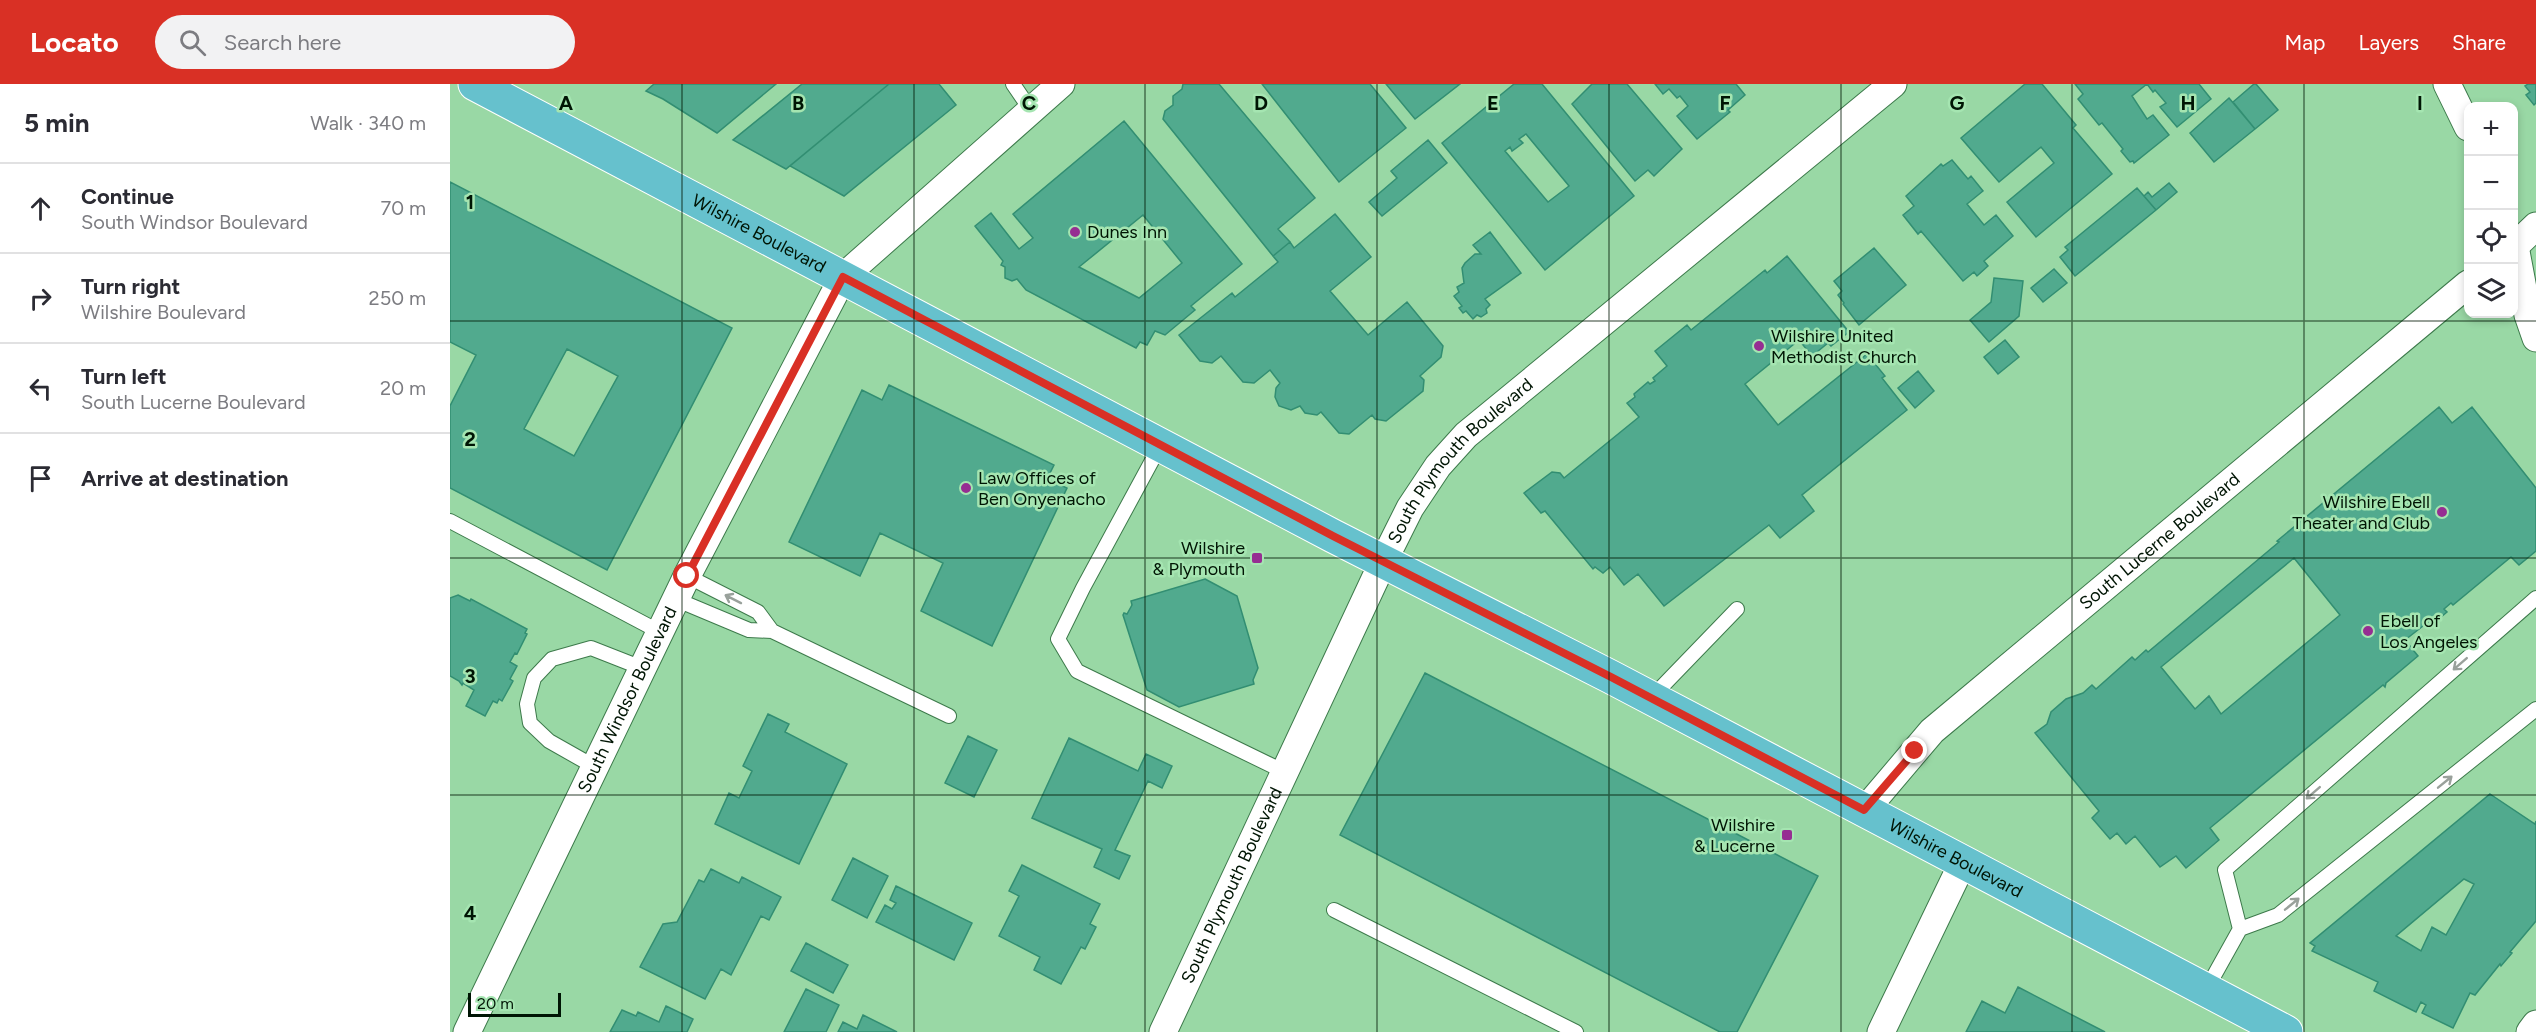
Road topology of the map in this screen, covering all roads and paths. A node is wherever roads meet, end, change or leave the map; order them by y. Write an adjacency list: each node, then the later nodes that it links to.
1 (475, 84): 11 (main road, Wilshire Boulevard)
2 (1013, 84): 6 (lane)
3 (1061, 84): 6 (street, South Windsor Boulevard)
4 (1893, 84): 16 (street, South Plymouth Boulevard)
5 (2447, 84): 7 (street)
6 (1030, 109): 11 (street, South Windsor Boulevard)
7 (2464, 116)
8 (2536, 226): 9 (street)
9 (2518, 242)
10 (2518, 264): 13 (street)
11 (843, 277): 14 (main road, Wilshire Boulevard); 17 (street, South Windsor Boulevard)
12 (2464, 288): 28 (street, South Lucerne Boulevard)
13 (2536, 338)
14 (1161, 444): 16 (main road, Wilshire Boulevard); 27 (lane)
15 (450, 521): 21 (lane)
16 (1383, 562): 23 (main road, Wilshire Boulevard); 27 (street, South Plymouth Boulevard)
17 (681, 587): 20 (lane); 20 (lane, one-way to 17); 21 (street, South Windsor Boulevard)
18 (2536, 598): 31 (lane, one-way to 31)
19 (1737, 609): 23 (lane)
20 (772, 631): 25 (lane)
21 (660, 632): 22 (street, South Windsor Boulevard)
22 (642, 668): 26 (street, South Windsor Boulevard); 26 (lane)
23 (1651, 698): 28 (main road, Wilshire Boulevard)
24 (2536, 709): 31 (lane, one-way to 24)
25 (949, 716)
26 (595, 767): 34 (street, South Windsor Boulevard)
27 (1285, 772): 35 (street, South Plymouth Boulevard)
28 (1864, 810): 29 (main road, Wilshire Boulevard)
29 (1963, 862): 32 (main road, Wilshire Boulevard); 37 (street)
30 (1334, 910): 36 (lane)
31 (2240, 929): 32 (lane)
32 (2206, 990): 38 (main road, Wilshire Boulevard)
33 (2536, 1024): 39 (street)
34 (467, 1032)
35 (1163, 1032)
36 (1576, 1032)
37 (1881, 1032)
38 (2286, 1032)
39 (2530, 1032)

